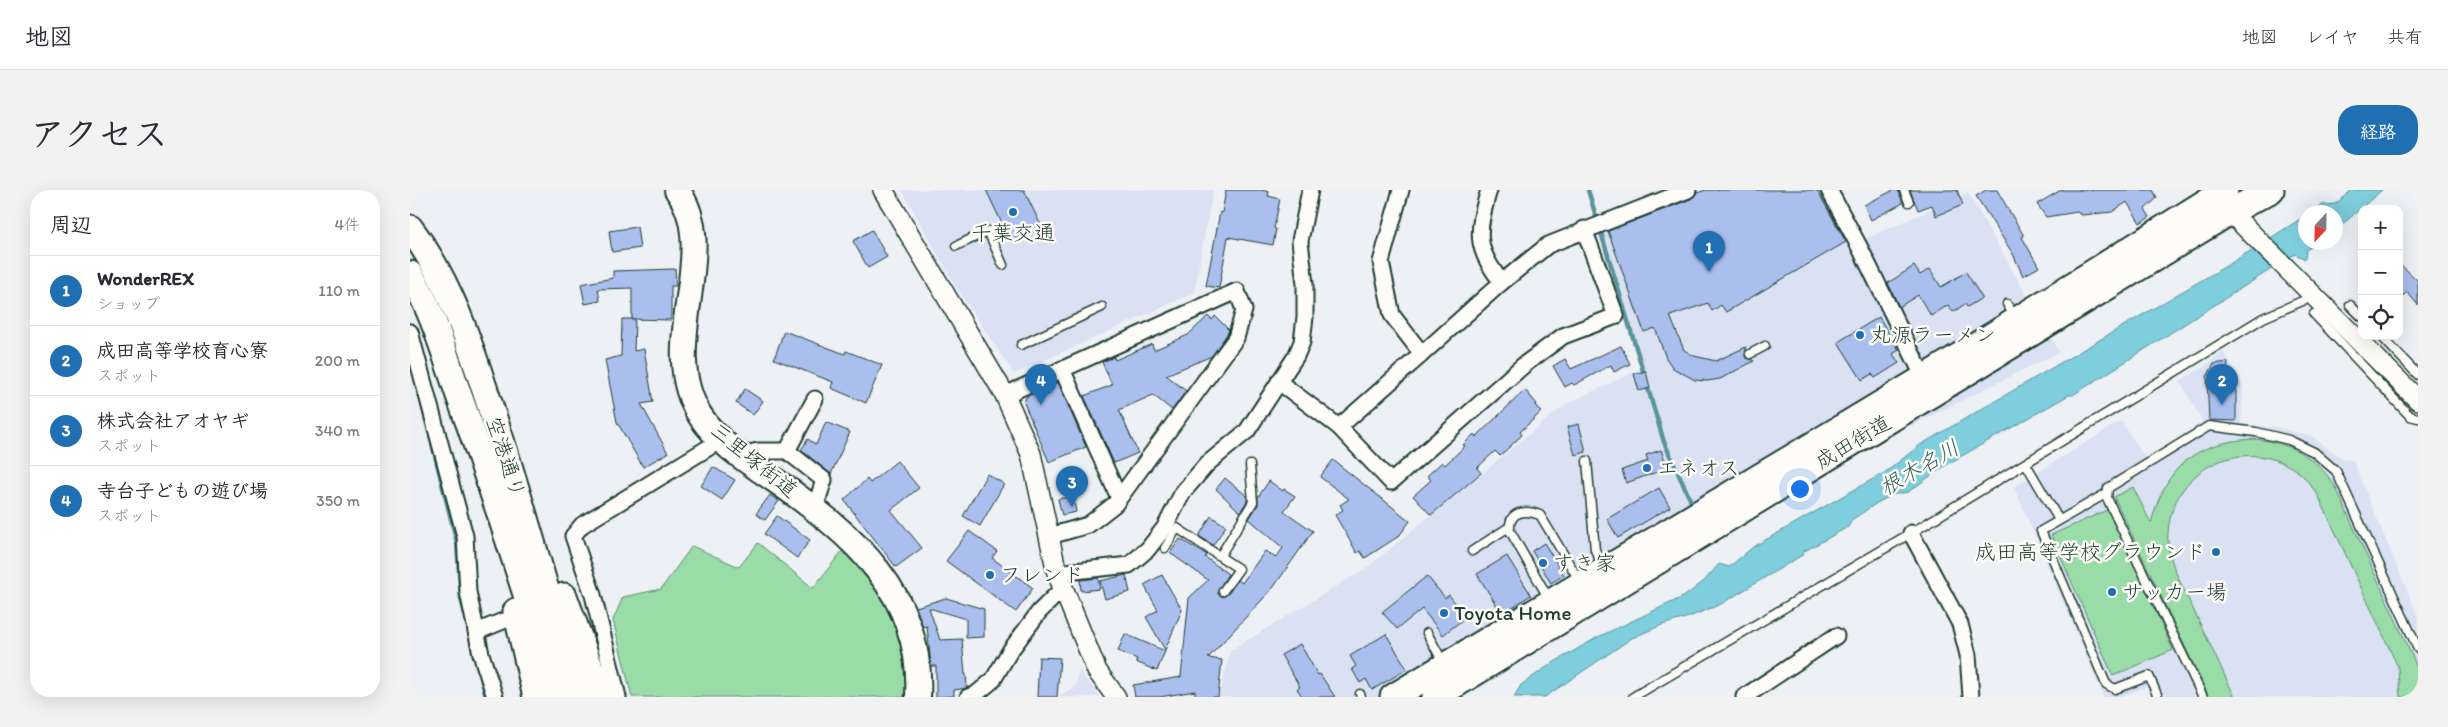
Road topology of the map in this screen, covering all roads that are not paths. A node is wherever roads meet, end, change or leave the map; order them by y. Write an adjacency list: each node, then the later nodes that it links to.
1 (677, 190): 38 (main road, 三里塚街道)
2 (883, 190): 33 (street)
3 (1310, 190): 32 (street)
4 (1400, 190): 27 (street)
5 (1489, 190): 17 (street)
6 (1688, 190): 13 (street)
7 (1829, 190): 31 (street)
8 (1904, 190): 10 (lane)
9 (2263, 194): 11 (highway, 成田街道)
10 (1909, 202)
11 (2225, 203): 18 (street); 31 (highway, 成田街道); 79 (highway, 成田街道)
12 (410, 228): 47 (highway, 空港通り)
13 (1586, 229): 17 (street); 37 (street)
14 (956, 246): 15 (lane)
15 (1003, 265)
16 (410, 274): 44 (highway, 空港通り)
17 (1502, 282): 27 (street)
18 (2315, 295): 35 (street); 42 (lane)
19 (2350, 305): 21 (lane)
20 (1102, 307): 25 (lane)
21 (2358, 312)
22 (2314, 314): 36 (lane)
23 (410, 332): 64 (street)
24 (2385, 340): 30 (lane)
25 (1021, 345)
26 (1765, 346): 28 (lane)
27 (1422, 354): 37 (street)
28 (1750, 354)
29 (1062, 369): 33 (street); 46 (street); 46 (street)
30 (2418, 374)
31 (1924, 378): 56 (highway, 成田街道)
32 (1279, 382): 37 (street); 57 (street)
33 (1005, 395): 52 (street)
34 (815, 399): 39 (street)
35 (2418, 400)
36 (2418, 418)
37 (1339, 427)
38 (721, 440): 40 (main road, 三里塚街道); 60 (street)
39 (787, 451): 40 (street); 48 (street)
40 (740, 455): 48 (main road, 三里塚街道)
41 (1587, 461): 56 (lane)
42 (2026, 464): 49 (lane); 51 (lane)
43 (1250, 465): 55 (lane)
44 (492, 489): 70 (highway); 71 (highway, 空港通り)
45 (2107, 493): 49 (lane); 67 (lane); 84 (lane)
46 (1119, 498): 52 (street)
47 (521, 504): 72 (highway, 空港通り); 73 (highway)
48 (815, 508): 75 (main road, 三里塚街道)
49 (2059, 520): 83 (lane)
50 (1509, 527): 54 (lane); 58 (lane); 62 (lane)
51 (1911, 534): 80 (lane); 82 (street)
52 (1050, 536): 57 (street)
53 (1165, 548): 55 (lane)
54 (1472, 550)
55 (1220, 556): 59 (lane)
56 (1606, 570): 58 (highway, 成田街道)
57 (1060, 581): 76 (street); 77 (street)
58 (1581, 584): 62 (highway, 成田街道)
59 (1223, 591)
60 (593, 595): 61 (street); 74 (street)
61 (575, 600)
62 (1551, 603): 68 (highway, 成田街道)
63 (503, 621): 64 (street)
64 (476, 632): 69 (street)
65 (1426, 634): 68 (lane)
66 (1836, 636): 81 (street)
67 (2418, 649)
68 (1446, 666): 78 (highway, 成田街道)
69 (495, 697)
70 (536, 697)
71 (558, 697)
72 (577, 697)
73 (601, 697)
74 (618, 697)
75 (918, 697)
76 (968, 697)
77 (1116, 697)
78 (1393, 697)
79 (1435, 697)
80 (1633, 697)
81 (1744, 697)
82 (1971, 697)
83 (2158, 697)
84 (2203, 697)

